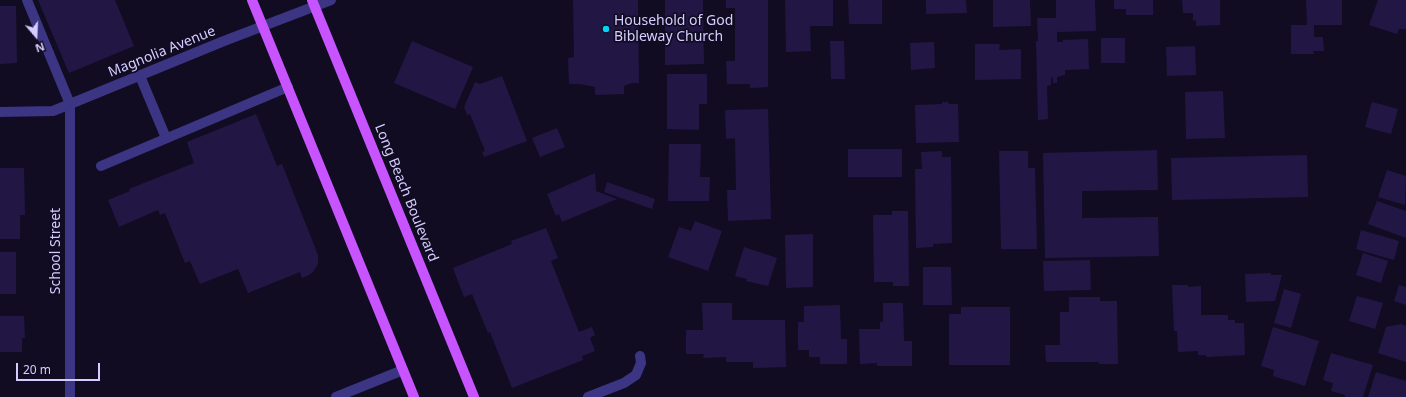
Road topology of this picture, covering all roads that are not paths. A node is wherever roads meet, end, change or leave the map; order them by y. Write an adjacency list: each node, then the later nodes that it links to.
1 (26, 0): 8 (street)
2 (252, 0): 5 (main road)
3 (331, 0): 4 (street, Magnolia Avenue)
4 (314, 3): 5 (street, Magnolia Avenue); 17 (main road, Long Beach Boulevard)
5 (263, 27): 6 (street, Magnolia Avenue); 7 (main road)
6 (140, 76): 8 (street, Magnolia Avenue); 10 (street)
7 (288, 87): 10 (street); 13 (main road)
8 (70, 104): 9 (street, Magnolia Avenue); 14 (street, School Street)
9 (0, 112)
10 (166, 138): 11 (street)
11 (101, 166)
12 (640, 356): 18 (street)
13 (403, 370): 15 (street); 16 (main road)
14 (70, 397)
15 (336, 397)
16 (414, 397)
17 (474, 397)
18 (588, 397)

